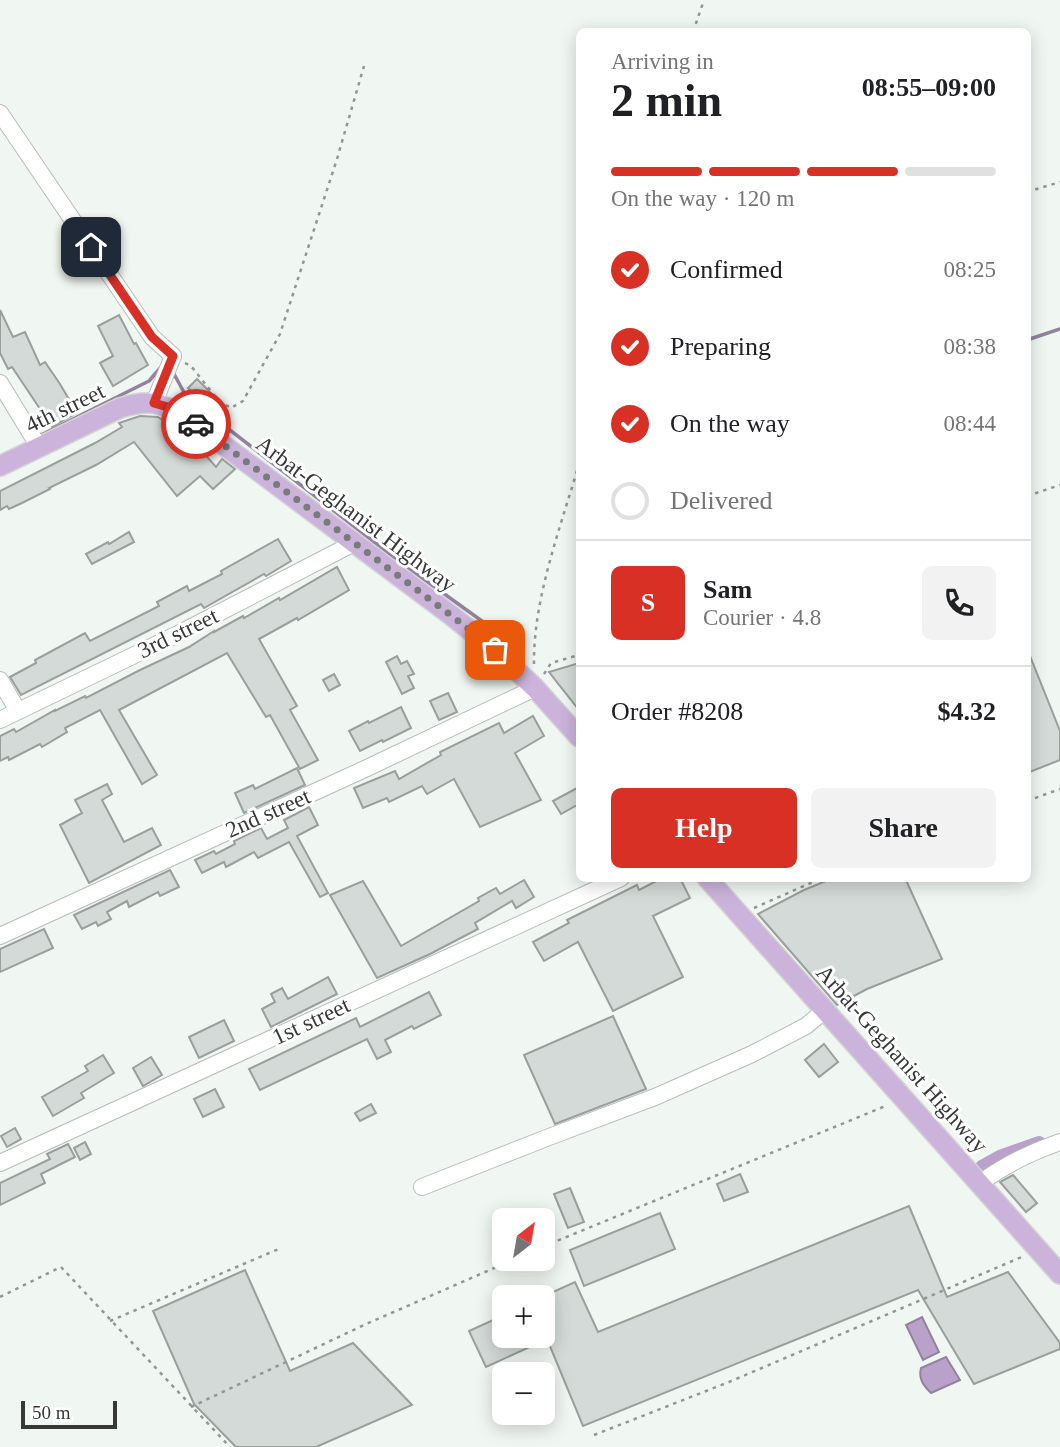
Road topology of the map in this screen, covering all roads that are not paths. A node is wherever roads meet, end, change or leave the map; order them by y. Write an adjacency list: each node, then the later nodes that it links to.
1 (0, 113): 3 (street)
2 (0, 383): 4 (street)
3 (154, 403): 4 (main road, 4th street); 6 (main road, Arbat-Geghanist Highway)
4 (39, 447): 5 (main road, 4th street)
5 (0, 467)
6 (354, 543): 8 (main road, Arbat-Geghanist Highway); 9 (street, 3rd street)
7 (0, 680): 9 (street)
8 (535, 688): 11 (main road, Arbat-Geghanist Highway); 14 (street, 2nd street)
9 (18, 711): 10 (street, 3rd street)
10 (0, 720)
11 (576, 734)
12 (612, 882): 17 (street, 1st street)
13 (711, 882): 15 (main road, Arbat-Geghanist Highway)
14 (0, 936)
15 (825, 1010): 18 (main road, Arbat-Geghanist Highway); 19 (street)
16 (1060, 1142): 18 (street)
17 (0, 1163)
18 (981, 1183): 20 (main road, Arbat-Geghanist Highway)
19 (422, 1187)
20 (1060, 1273)

